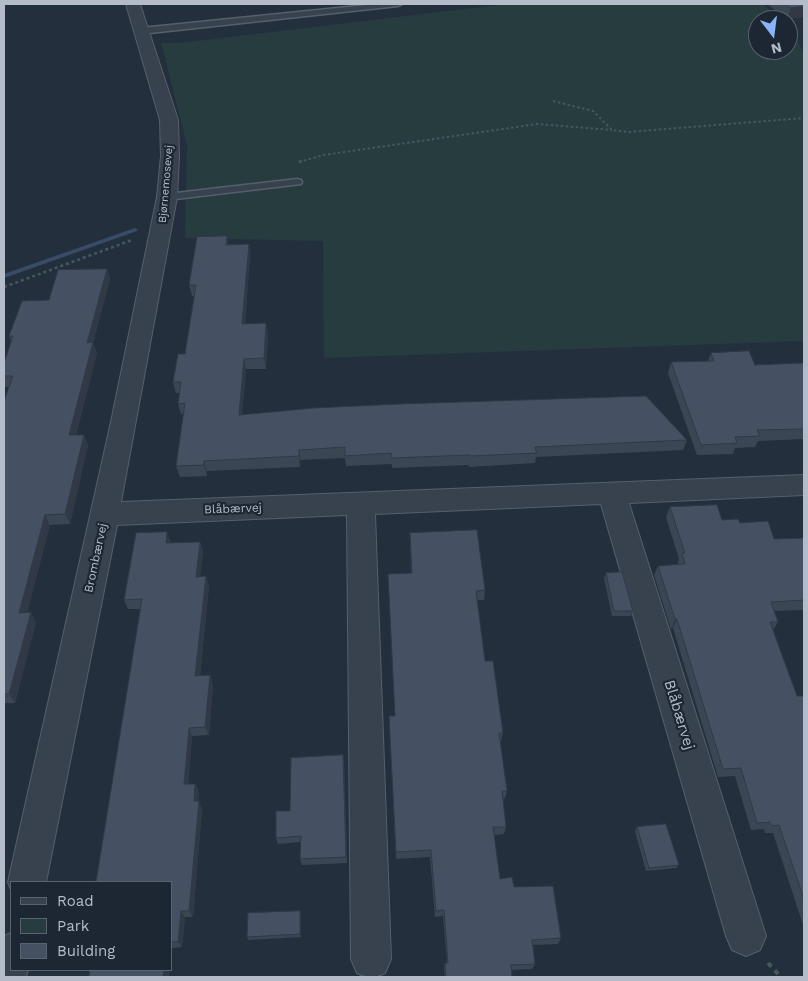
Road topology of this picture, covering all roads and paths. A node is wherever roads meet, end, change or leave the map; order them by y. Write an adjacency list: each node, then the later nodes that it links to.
1 (132, 4): 3 (street, Bjørnemosevej)
2 (398, 4): 3 (lane)
3 (141, 31): 9 (street, Bjørnemosevej)
4 (553, 102): 6 (path)
5 (804, 118): 6 (path)
6 (612, 130): 7 (path)
7 (324, 155)
8 (297, 182): 9 (lane)
9 (166, 197): 10 (street, Bjørnemosevej)
10 (161, 232): 11 (path, Bjørnemosevej); 15 (street, Brombærvej)
11 (4, 287)
12 (804, 485): 13 (street, Blåbærvej)
13 (612, 493): 14 (street, Blåbærvej); 17 (street, Blåbærvej)
14 (362, 504): 15 (street, Blåbærvej); 19 (street)
15 (105, 514): 16 (street, Brombærvej)
16 (27, 881)
17 (746, 936)
18 (10, 958): 20 (street)
19 (371, 959)
20 (6, 977)

